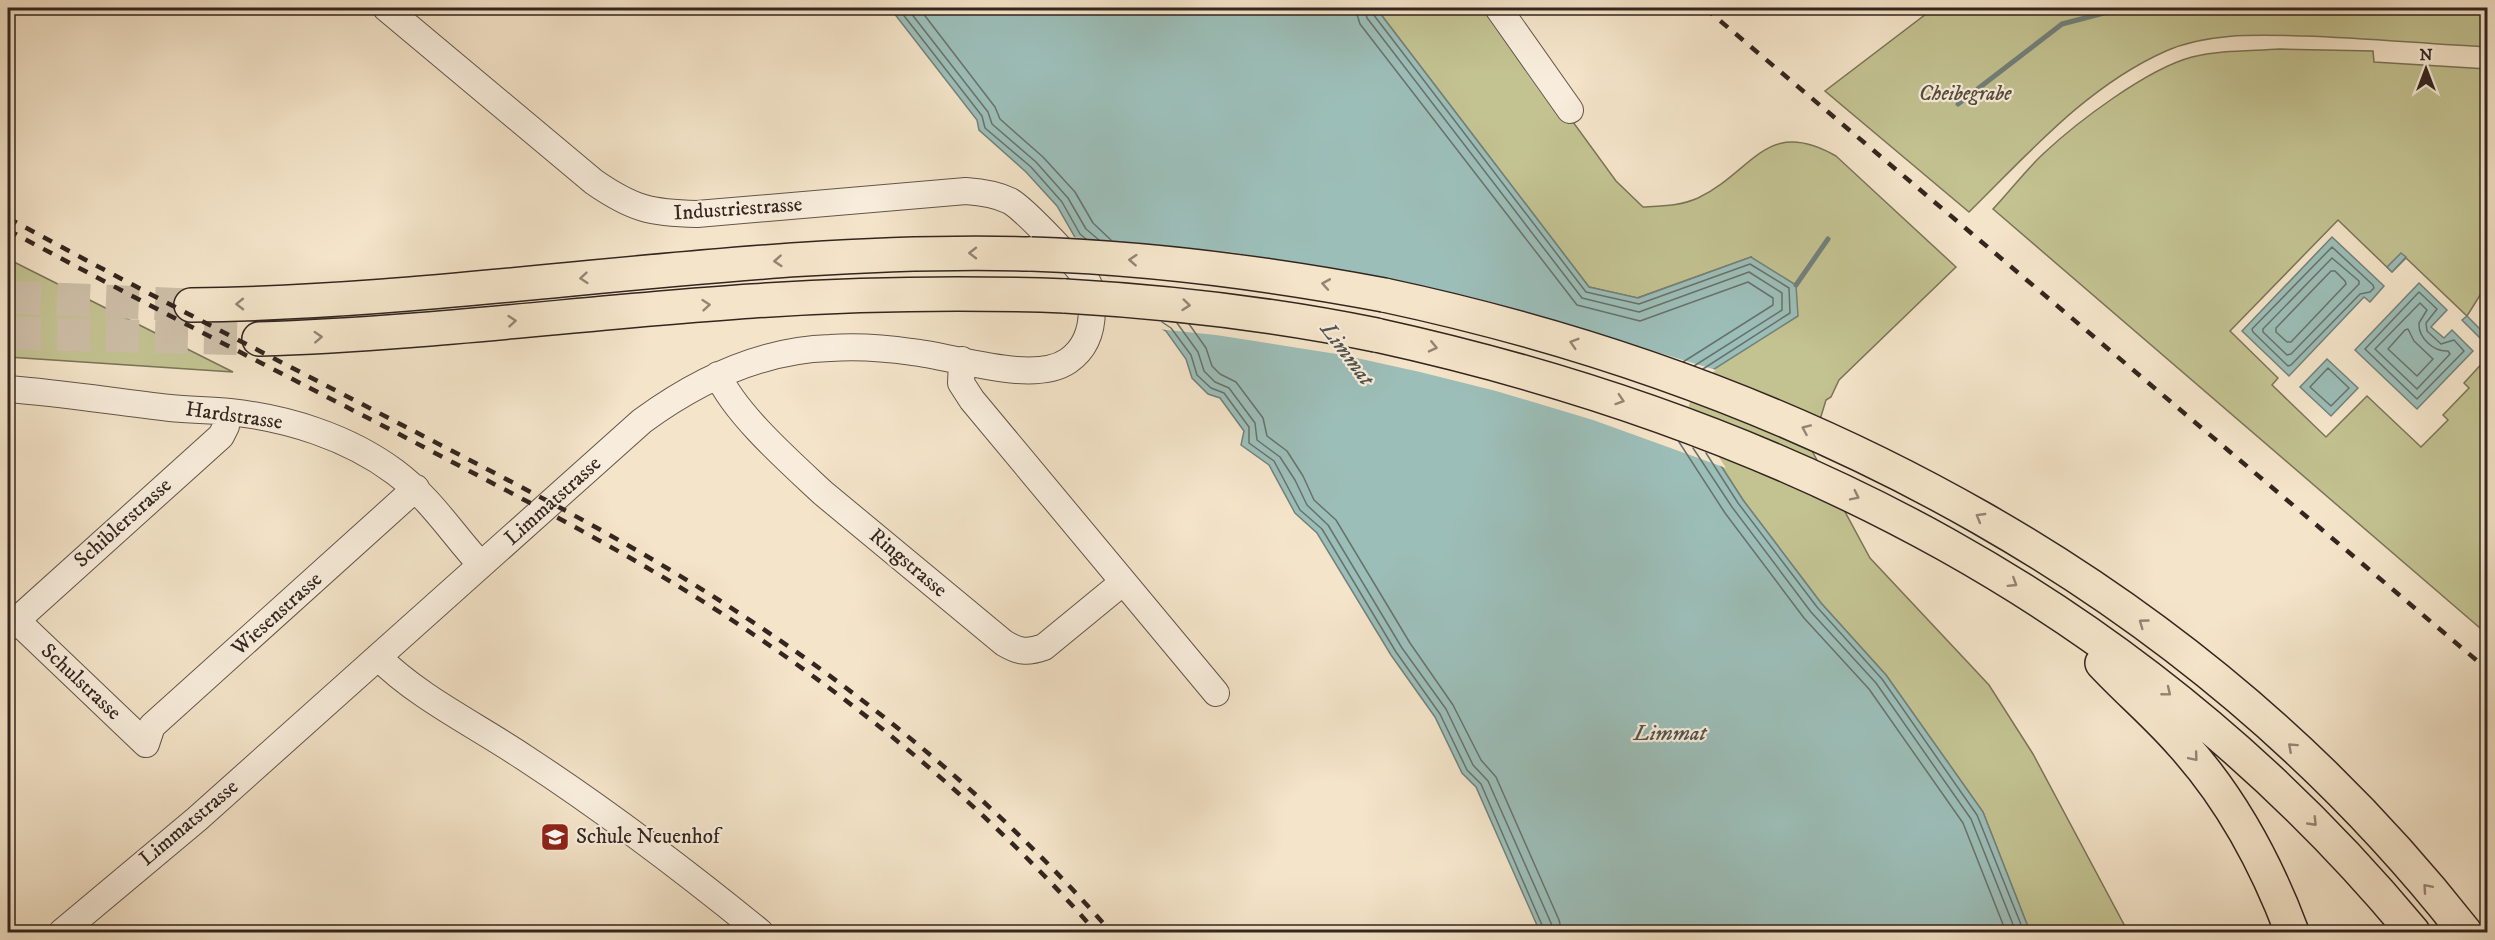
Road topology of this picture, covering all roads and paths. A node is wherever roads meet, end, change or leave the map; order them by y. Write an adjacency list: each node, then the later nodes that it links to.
1 (386, 8): 4 (street, Industriestrasse)
2 (1498, 8): 3 (street)
3 (1570, 110)
4 (1076, 289): 6 (highway, one-way to 4); 7 (street, Limmatstrasse); 14 (highway, one-way to 14, bridge)
5 (191, 305): 23 (highway, one-way to 5, bridge)
6 (259, 339)
7 (962, 360): 8 (street, Limmatstrasse); 13 (street)
8 (718, 375): 12 (street, Limmatstrasse); 13 (street, Ringstrasse)
9 (8, 389): 10 (street, Hardstrasse)
10 (228, 412): 11 (street, Hardstrasse); 15 (street, Schiblerstrasse)
11 (416, 488): 12 (street, Hardstrasse); 18 (street, Wiesenstrasse)
12 (481, 565): 16 (street, Limmatstrasse)
13 (1122, 583): 17 (street)
14 (2052, 608): 21 (highway, one-way to 21); 22 (highway, one-way to 22)
15 (12, 624): 18 (street, Schulstrasse)
16 (378, 657): 19 (street, Limmatstrasse); 20 (street)
17 (1216, 693)
18 (146, 744)
19 (62, 933)
20 (760, 933)
21 (2292, 933)
22 (2413, 933)
23 (2464, 933)

